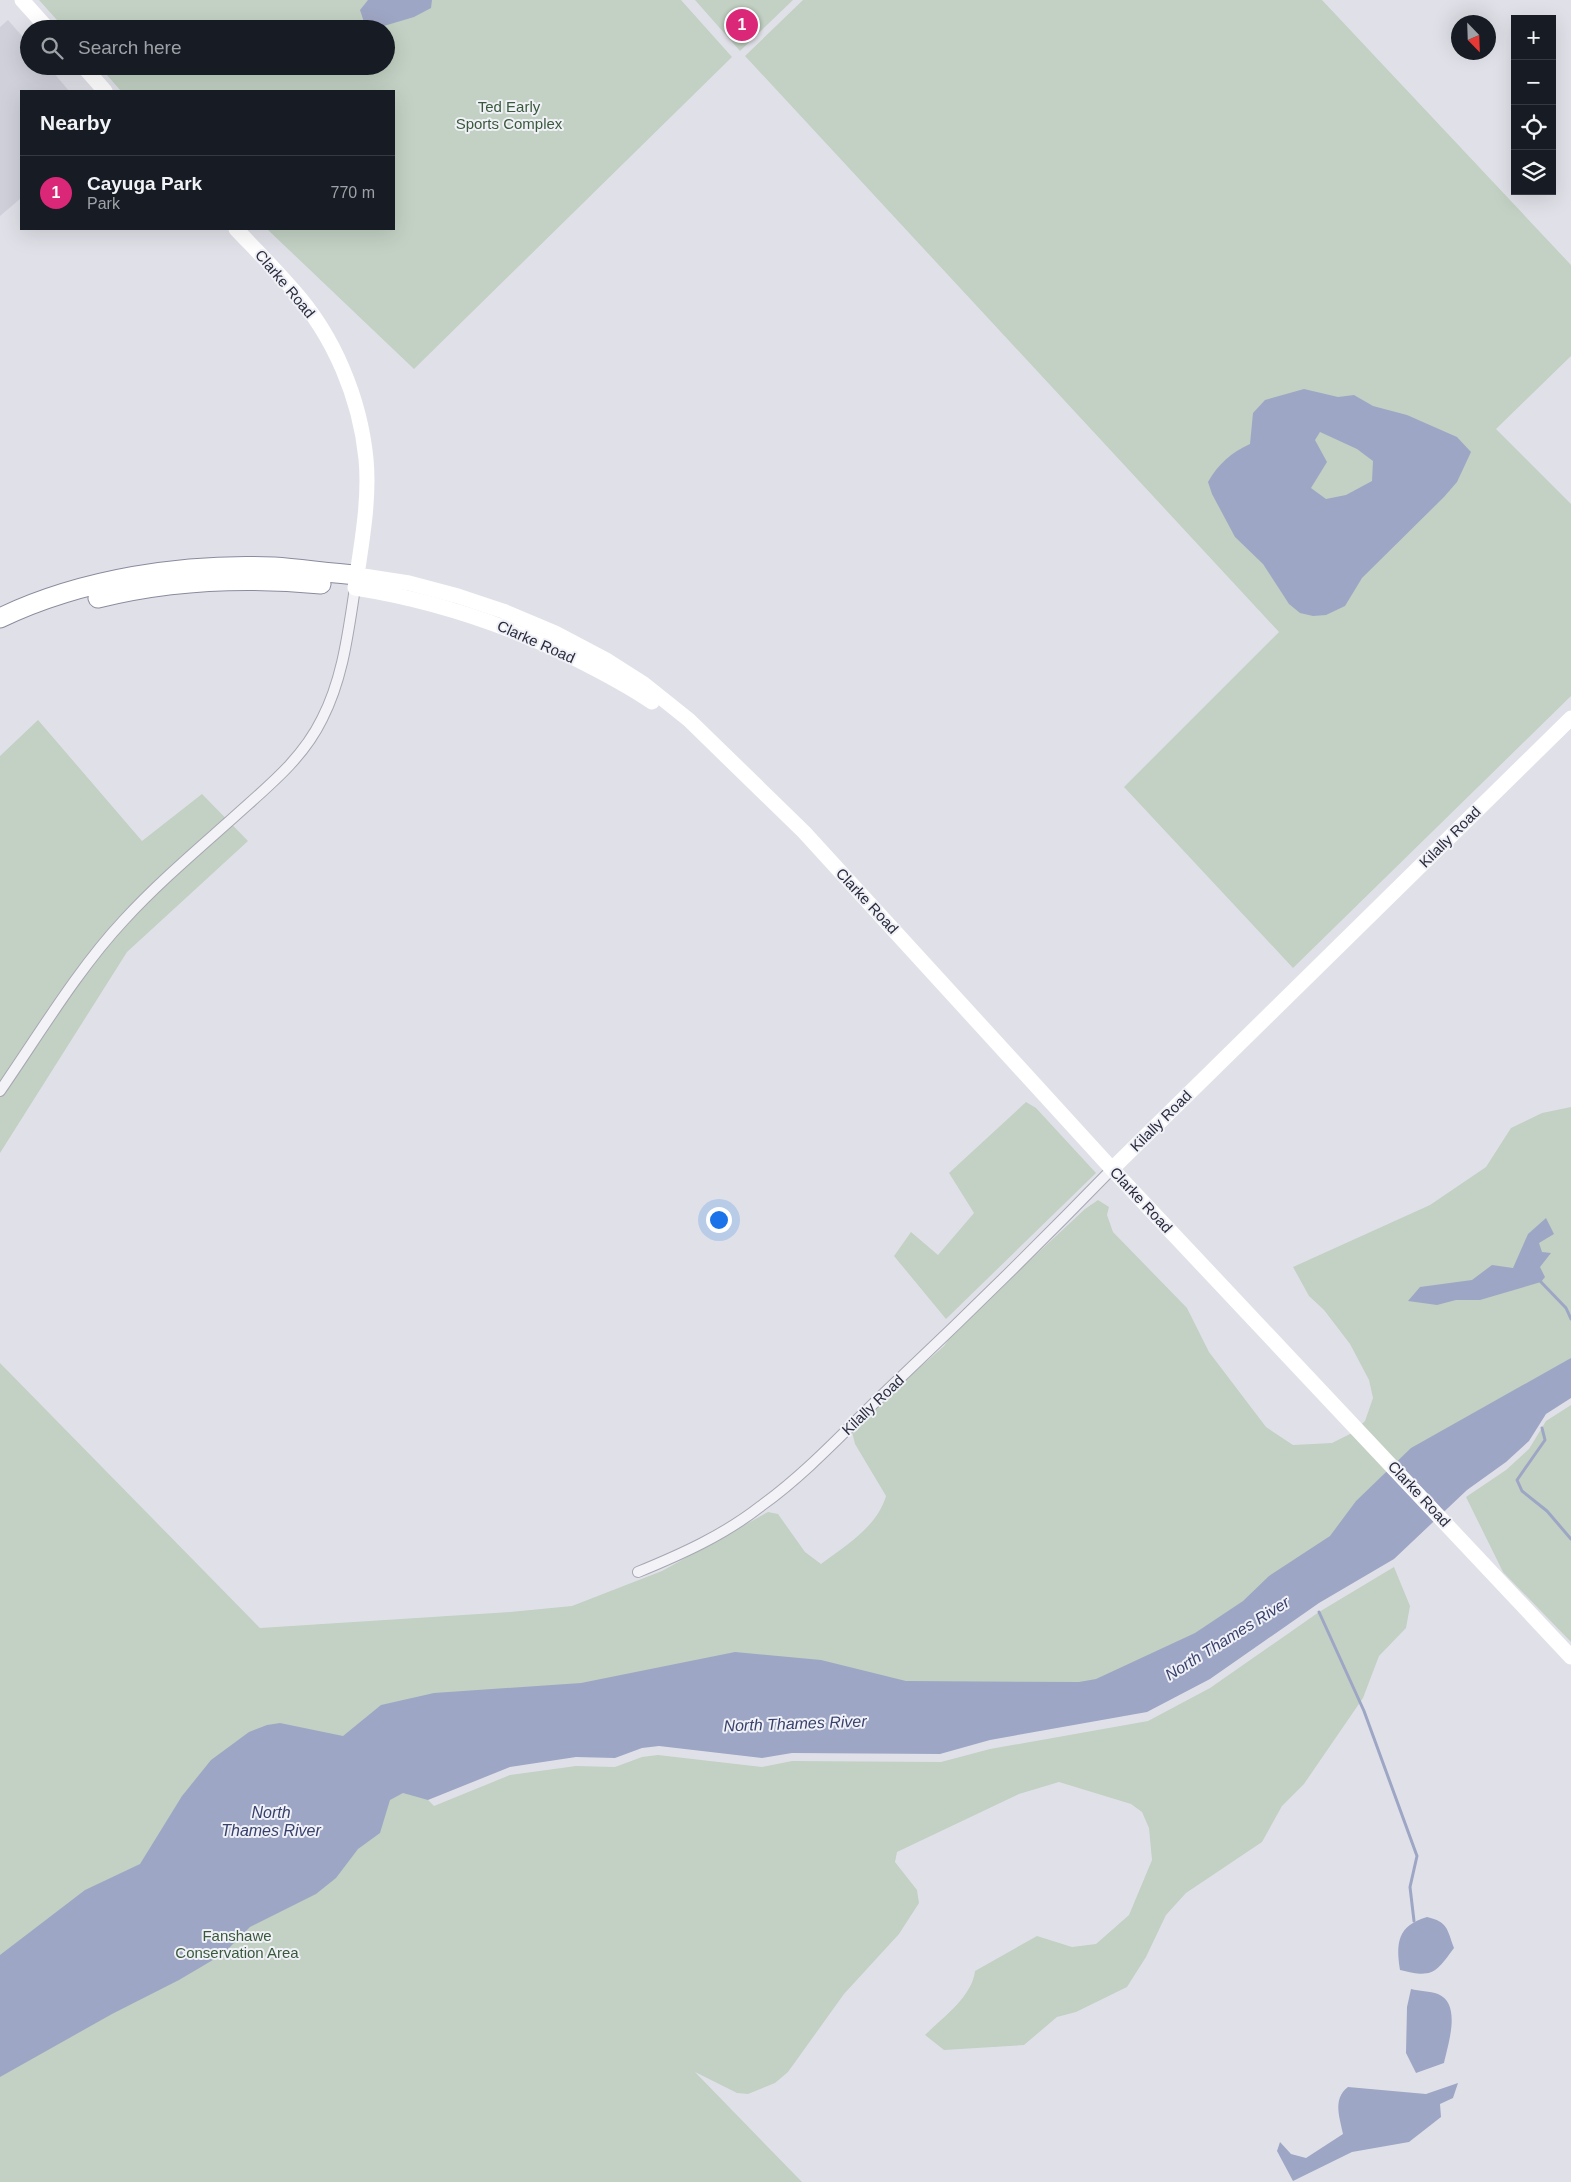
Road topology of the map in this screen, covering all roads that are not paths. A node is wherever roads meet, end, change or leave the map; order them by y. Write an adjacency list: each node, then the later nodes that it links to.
1 (22, 0): 2 (main road)
2 (40, 20)
3 (90, 75): 4 (main road)
4 (104, 90)
5 (237, 230): 6 (main road, Clarke Road)
6 (356, 582): 7 (highway); 8 (highway); 10 (street); 11 (main road, Clarke Road)
7 (0, 618)
8 (0, 624)
9 (1571, 718): 11 (main road, Kilally Road)
10 (0, 1091)
11 (1112, 1169): 12 (street, Kilally Road); 13 (main road, Clarke Road)
12 (638, 1572)
13 (1571, 1657)

